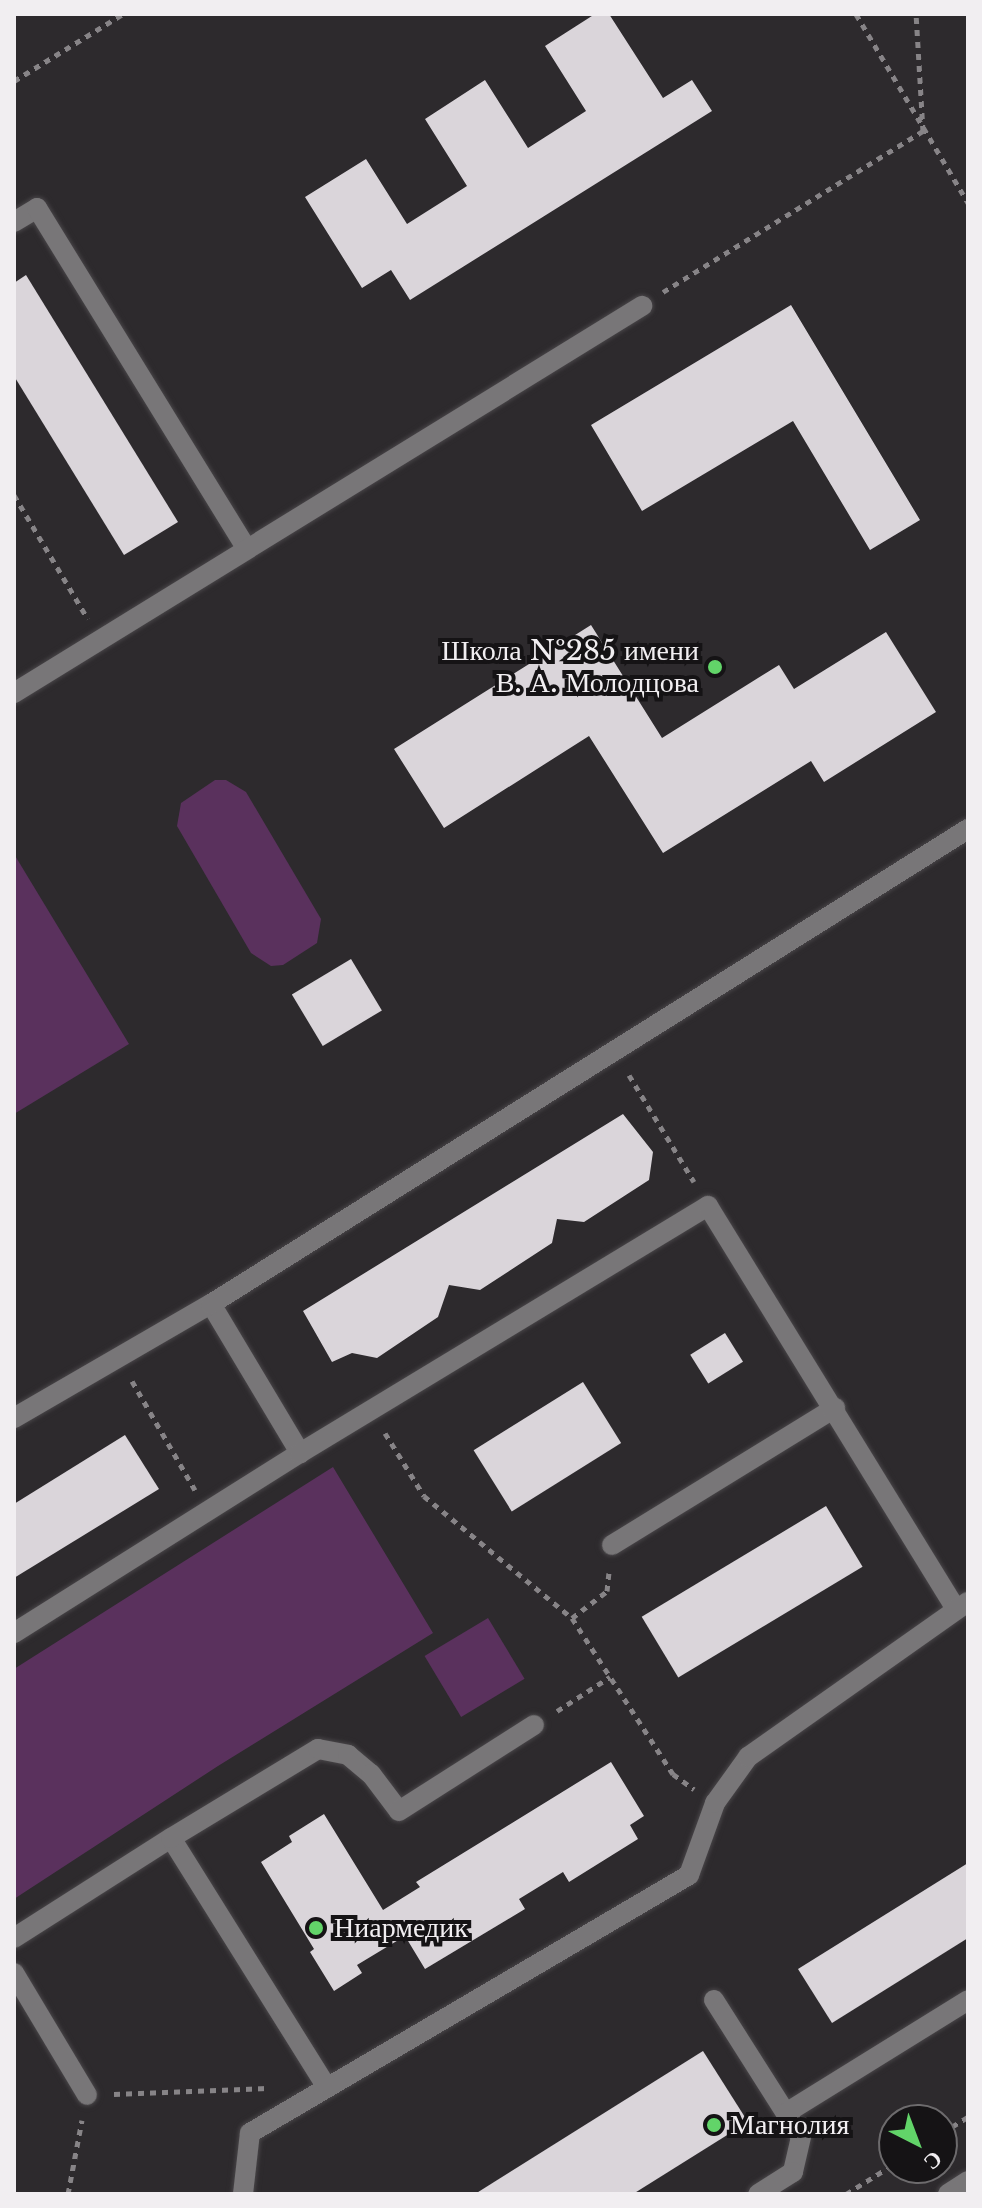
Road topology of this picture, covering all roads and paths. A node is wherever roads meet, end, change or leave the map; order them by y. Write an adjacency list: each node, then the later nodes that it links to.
1 (123, 14): 4 (path)
2 (856, 14): 5 (path)
3 (916, 14): 5 (path)
4 (14, 81)
5 (923, 131): 6 (path); 8 (path)
6 (968, 203)
7 (14, 222): 10 (street)
8 (642, 306): 10 (street)
9 (14, 495): 11 (path)
10 (246, 548): 11 (street)
11 (101, 640): 12 (street)
12 (14, 693)
13 (968, 829): 14 (street)
14 (614, 1050): 15 (path); 16 (street)
15 (708, 1206): 18 (street); 19 (street)
16 (211, 1304): 17 (street); 21 (street)
17 (117, 1356): 20 (street); 22 (path)
18 (835, 1408): 23 (street); 25 (street)
19 (371, 1410): 21 (street); 26 (path)
20 (14, 1418)
21 (300, 1453): 22 (street)
22 (208, 1511): 27 (street)
23 (612, 1545)
24 (596, 1600): 26 (path)
25 (962, 1605): 30 (street)
26 (572, 1618): 28 (path)
27 (14, 1633)
28 (610, 1677): 29 (path); 30 (path)
29 (534, 1725): 31 (street)
30 (715, 1803): 36 (street)
31 (171, 1838): 32 (street); 36 (street)
32 (14, 1938)
33 (14, 1973): 38 (street)
34 (714, 2000): 39 (street)
35 (968, 2000): 39 (street)
36 (326, 2086): 43 (street)
37 (278, 2088): 38 (path)
38 (87, 2095): 42 (path)
39 (786, 2113): 44 (street)
40 (878, 2174): 45 (path)
41 (968, 2181): 46 (street)
42 (68, 2194)
43 (243, 2194)
44 (758, 2194)
45 (846, 2194)
46 (948, 2194)

